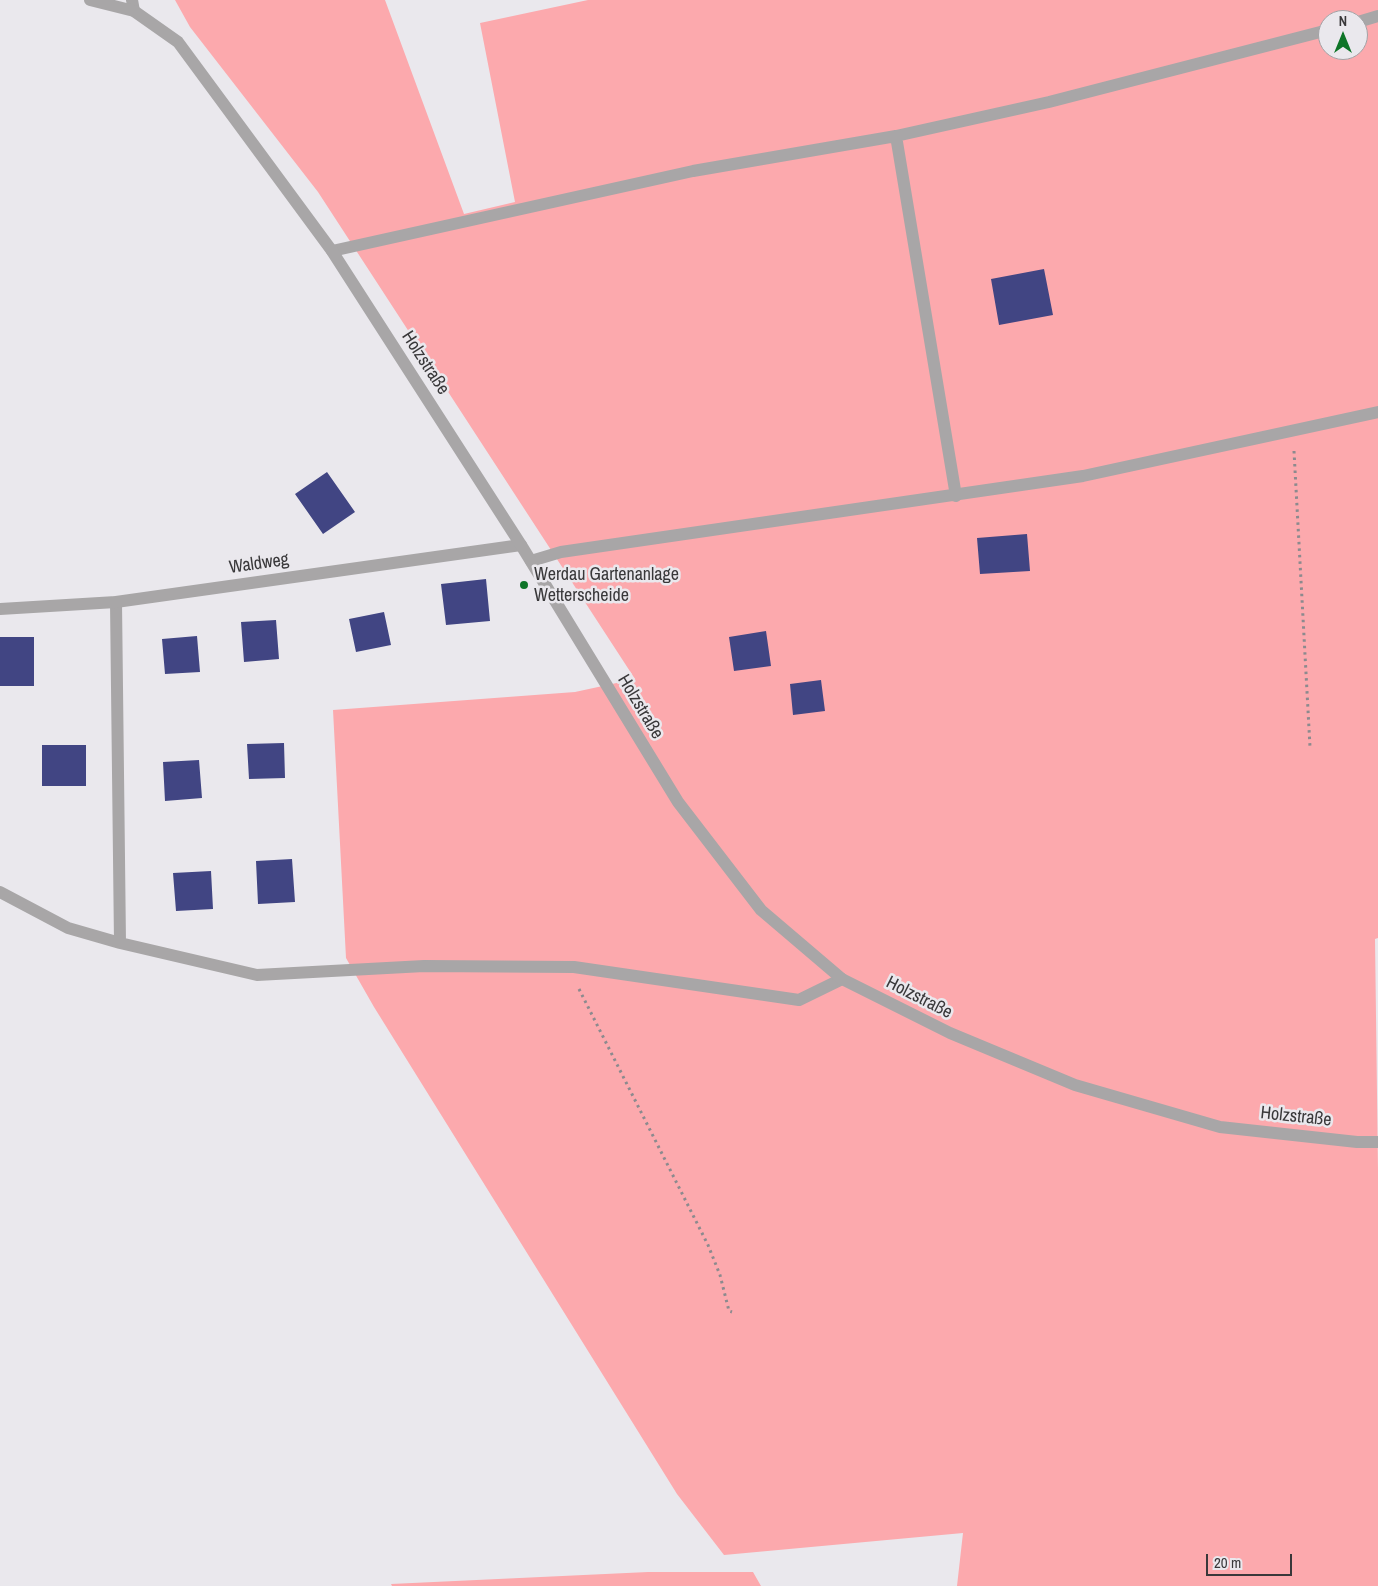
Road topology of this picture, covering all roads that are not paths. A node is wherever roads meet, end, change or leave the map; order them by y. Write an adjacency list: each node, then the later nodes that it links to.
1 (90, 0): 2 (street, Holzstraße)
2 (133, 5): 5 (street, Holzstraße)
3 (1318, 33): 4 (street)
4 (896, 136): 5 (street); 7 (street)
5 (332, 251): 8 (street, Holzstraße)
6 (1378, 412): 7 (street)
7 (956, 496): 9 (street)
8 (521, 545): 9 (street, Holzstraße); 10 (street, Waldweg)
9 (531, 561): 14 (street, Holzstraße)
10 (116, 602): 11 (street, Waldweg); 13 (street)
11 (0, 610)
12 (0, 892): 13 (street)
13 (120, 943): 14 (street)
14 (842, 979): 15 (street, Holzstraße)
15 (1378, 1142)

